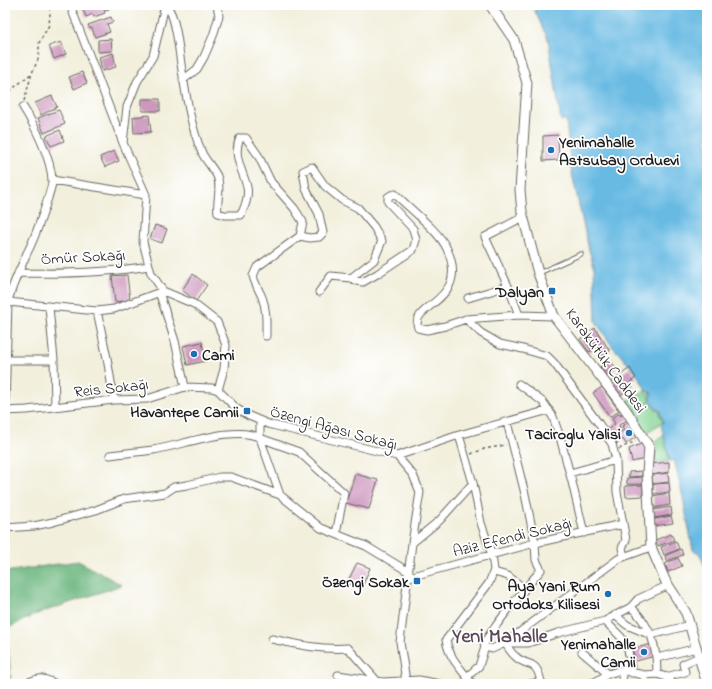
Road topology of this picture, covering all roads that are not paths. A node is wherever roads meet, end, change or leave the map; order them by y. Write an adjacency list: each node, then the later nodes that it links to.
1 (70, 5): 6 (street)
2 (217, 5): 4 (street)
3 (490, 5): 9 (main road, Karakütük Caddesi)
4 (183, 80): 6 (street); 10 (street)
5 (23, 107): 7 (street)
6 (123, 143): 8 (street)
7 (52, 180): 8 (street); 13 (street)
8 (146, 195): 12 (street)
9 (523, 217): 14 (main road, Karakütük Caddesi); 16 (street)
10 (300, 236): 15 (street); 26 (street)
11 (581, 254): 14 (lane)
12 (149, 266): 13 (street, Ömür Sokağı); 17 (street)
13 (18, 273): 20 (street)
14 (538, 273): 24 (main road, Karakütük Caddesi)
15 (351, 278): 18 (street); 25 (street)
16 (508, 286): 19 (street); 23 (street)
17 (161, 292): 22 (street); 30 (street); 31 (street)
18 (319, 292)
19 (468, 298)
20 (6, 301): 21 (street); 27 (street)
21 (49, 307): 22 (street); 28 (street)
22 (97, 311): 32 (street)
23 (519, 315): 24 (street); 25 (street)
24 (554, 316): 53 (main road, Karakütük Caddesi)
25 (466, 318): 43 (street)
26 (266, 336)
27 (6, 360): 28 (street); 34 (street)
28 (54, 360): 33 (street)
29 (519, 384): 35 (street)
30 (185, 387): 31 (street, Reis Sokağı); 32 (street, Reis Sokağı)
31 (218, 390): 37 (street, Özengi Ağası Sokağı)
32 (114, 400): 33 (street, Reis Sokağı)
33 (55, 406): 36 (street, Reis Sokağı)
34 (5, 407)
35 (549, 410): 38 (street); 44 (street)
36 (5, 411)
37 (260, 421): 40 (street); 42 (street, Özengi Ağası Sokağı)
38 (507, 422): 39 (street); 52 (street)
39 (459, 435): 42 (street); 45 (street)
40 (260, 438): 41 (street); 46 (street); 50 (street)
41 (110, 455)
42 (397, 456): 51 (street, Özengi Ağası Sokağı)
43 (616, 460): 44 (street); 47 (street)
44 (570, 473): 49 (street)
45 (473, 483): 51 (street); 54 (street)
46 (280, 495): 48 (street); 50 (street)
47 (623, 524): 49 (street, Aziz Efendi Sokağı); 55 (street)
48 (5, 528)
49 (584, 533): 52 (street, Aziz Efendi Sokağı)
50 (336, 534): 57 (street)
51 (412, 543): 57 (street, Özengi Ağası Sokağı)
52 (535, 543): 54 (street, Aziz Efendi Sokağı); 59 (street)
53 (651, 547): 55 (street); 58 (main road, Karakütük Caddesi)
54 (492, 555): 56 (street); 57 (street, Aziz Efendi Sokağı)
55 (624, 556): 66 (street)
56 (494, 572): 59 (street); 77 (street)
57 (409, 575): 80 (street, Özengi Ağası Sokağı)
58 (669, 585): 60 (street); 63 (main road, Karakütük Caddesi)
59 (525, 589): 67 (street)
60 (631, 607): 61 (street); 64 (street)
61 (615, 615): 62 (street); 64 (street)
62 (605, 621): 66 (street); 72 (street)
63 (690, 624): 64 (street); 69 (main road, Karakütük Caddesi)
64 (651, 635): 70 (street)
65 (272, 639): 79 (street)
66 (505, 643): 67 (street); 81 (street)
67 (485, 647): 77 (street)
68 (582, 652): 73 (street)
69 (698, 653): 70 (street); 78 (street); 91 (main road, Karakütük Caddesi)
70 (657, 658): 74 (street)
71 (621, 670): 72 (street); 73 (street); 82 (street)
72 (632, 673): 76 (street)
73 (608, 674): 88 (street)
74 (657, 674): 76 (street); 78 (street)
75 (338, 675): 79 (street)
76 (644, 675): 89 (street)
77 (466, 677): 86 (street)
78 (666, 677): 90 (street)
79 (377, 681): 80 (street)
80 (407, 683): 85 (street)
81 (542, 683): 87 (street)
82 (622, 683)
83 (29, 684): 84 (street)
84 (56, 684)
85 (440, 684)
86 (472, 684)
87 (530, 684)
88 (587, 684)
89 (645, 684)
90 (673, 684)
91 (707, 684)

